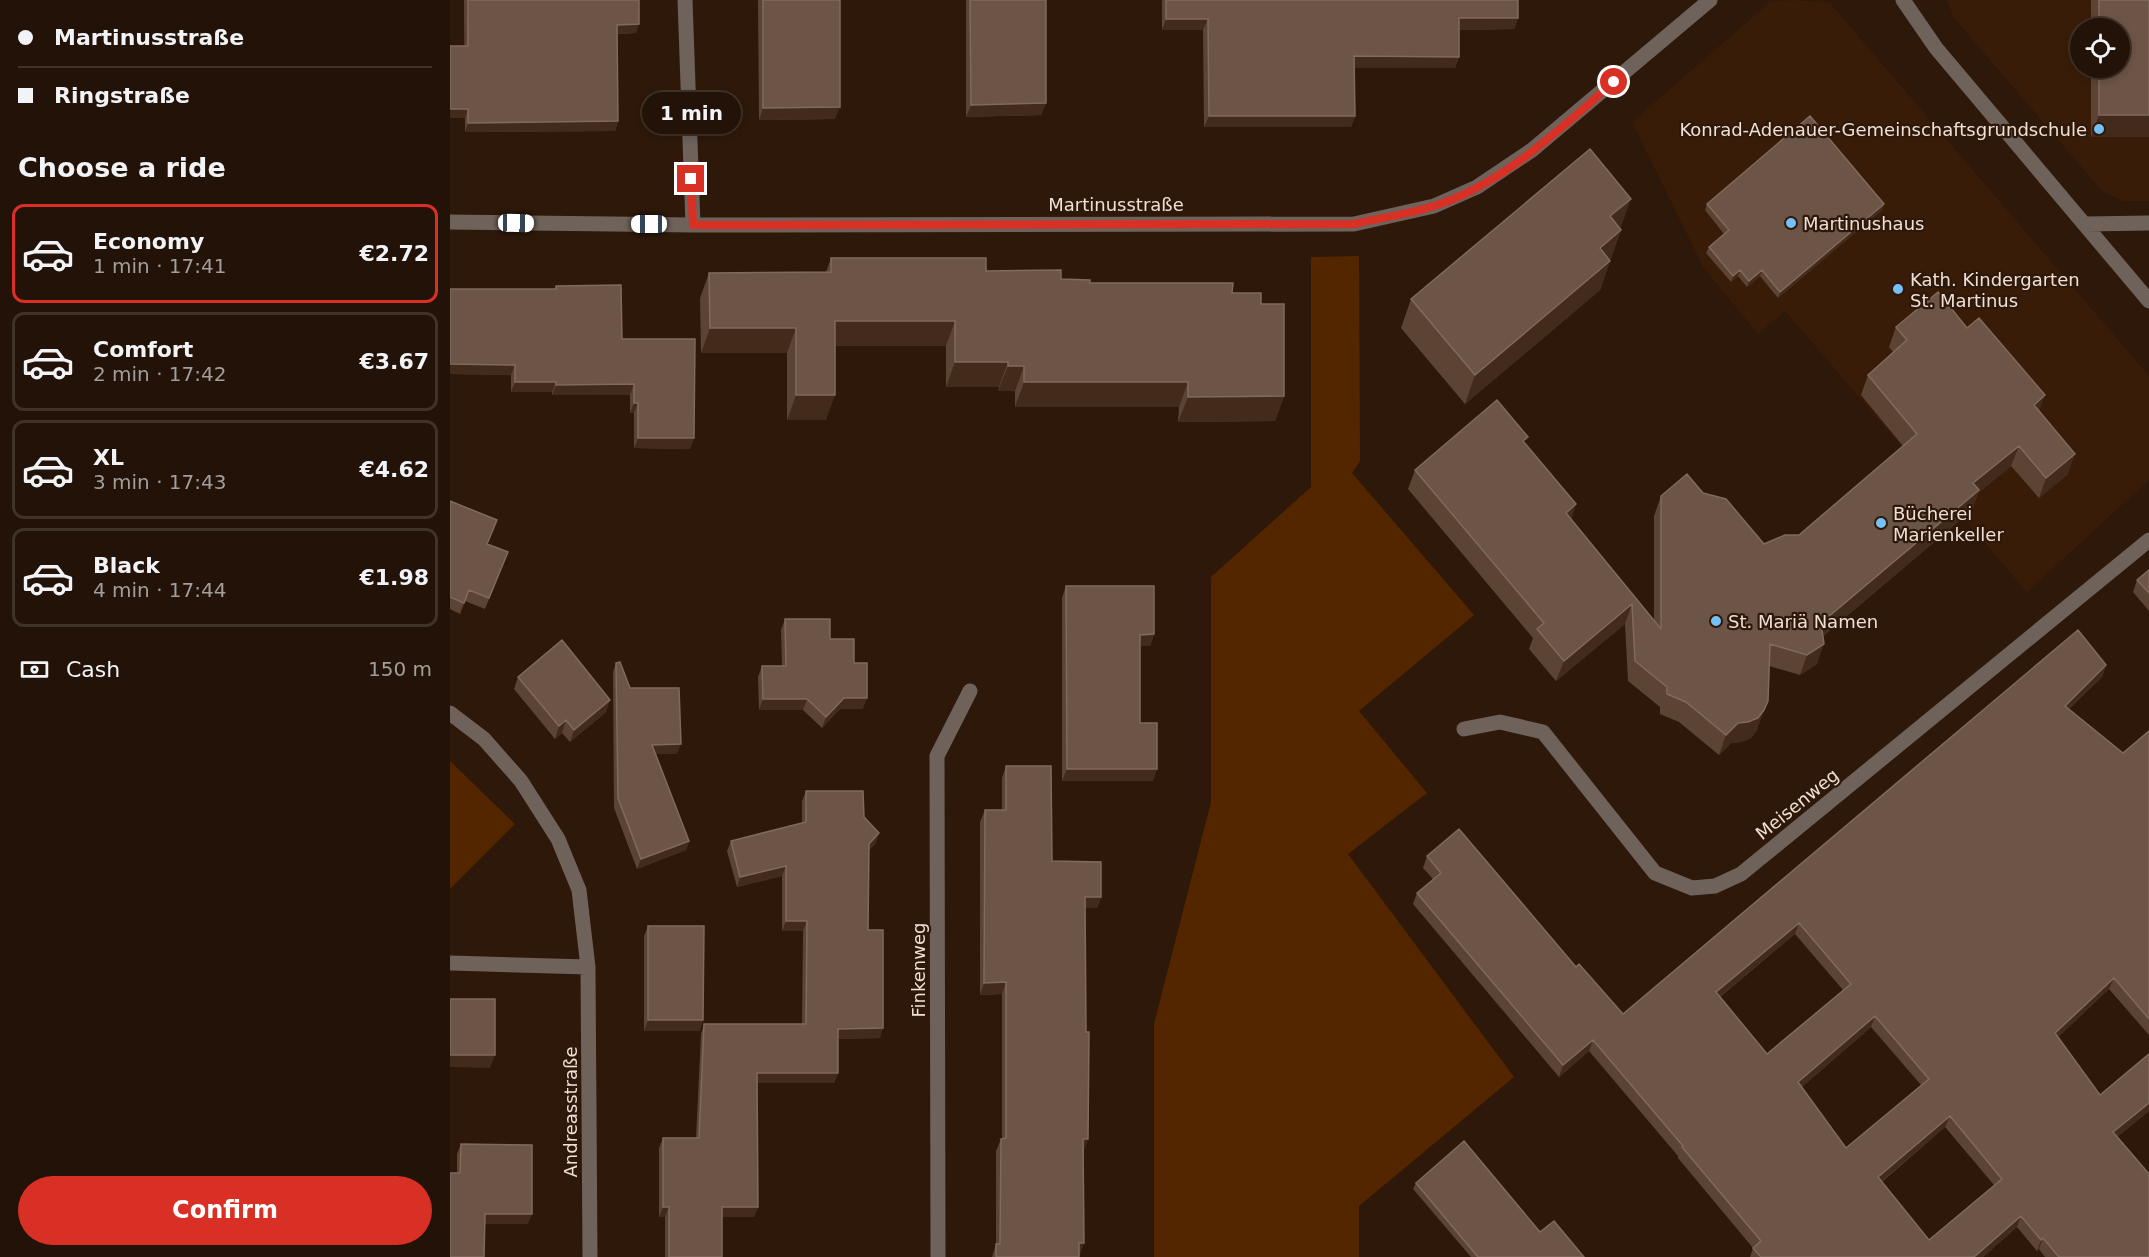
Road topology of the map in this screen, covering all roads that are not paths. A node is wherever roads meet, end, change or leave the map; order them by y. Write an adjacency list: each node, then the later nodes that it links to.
1 (685, 0): 7 (street)
2 (1710, 0): 7 (street, Martinusstraße)
3 (1903, 0): 6 (street)
4 (450, 222): 7 (street, Martinusstraße)
5 (2149, 223): 6 (street)
6 (2086, 224): 8 (street)
7 (693, 225)
8 (2149, 301)
9 (2149, 540): 12 (street, Meisenweg)
10 (970, 691): 16 (street, Finkenweg)
11 (450, 713): 14 (street, Andreasstraße)
12 (1464, 729)
13 (450, 963): 14 (street)
14 (588, 967): 15 (street, Andreasstraße)
15 (590, 1257)
16 (938, 1257)

